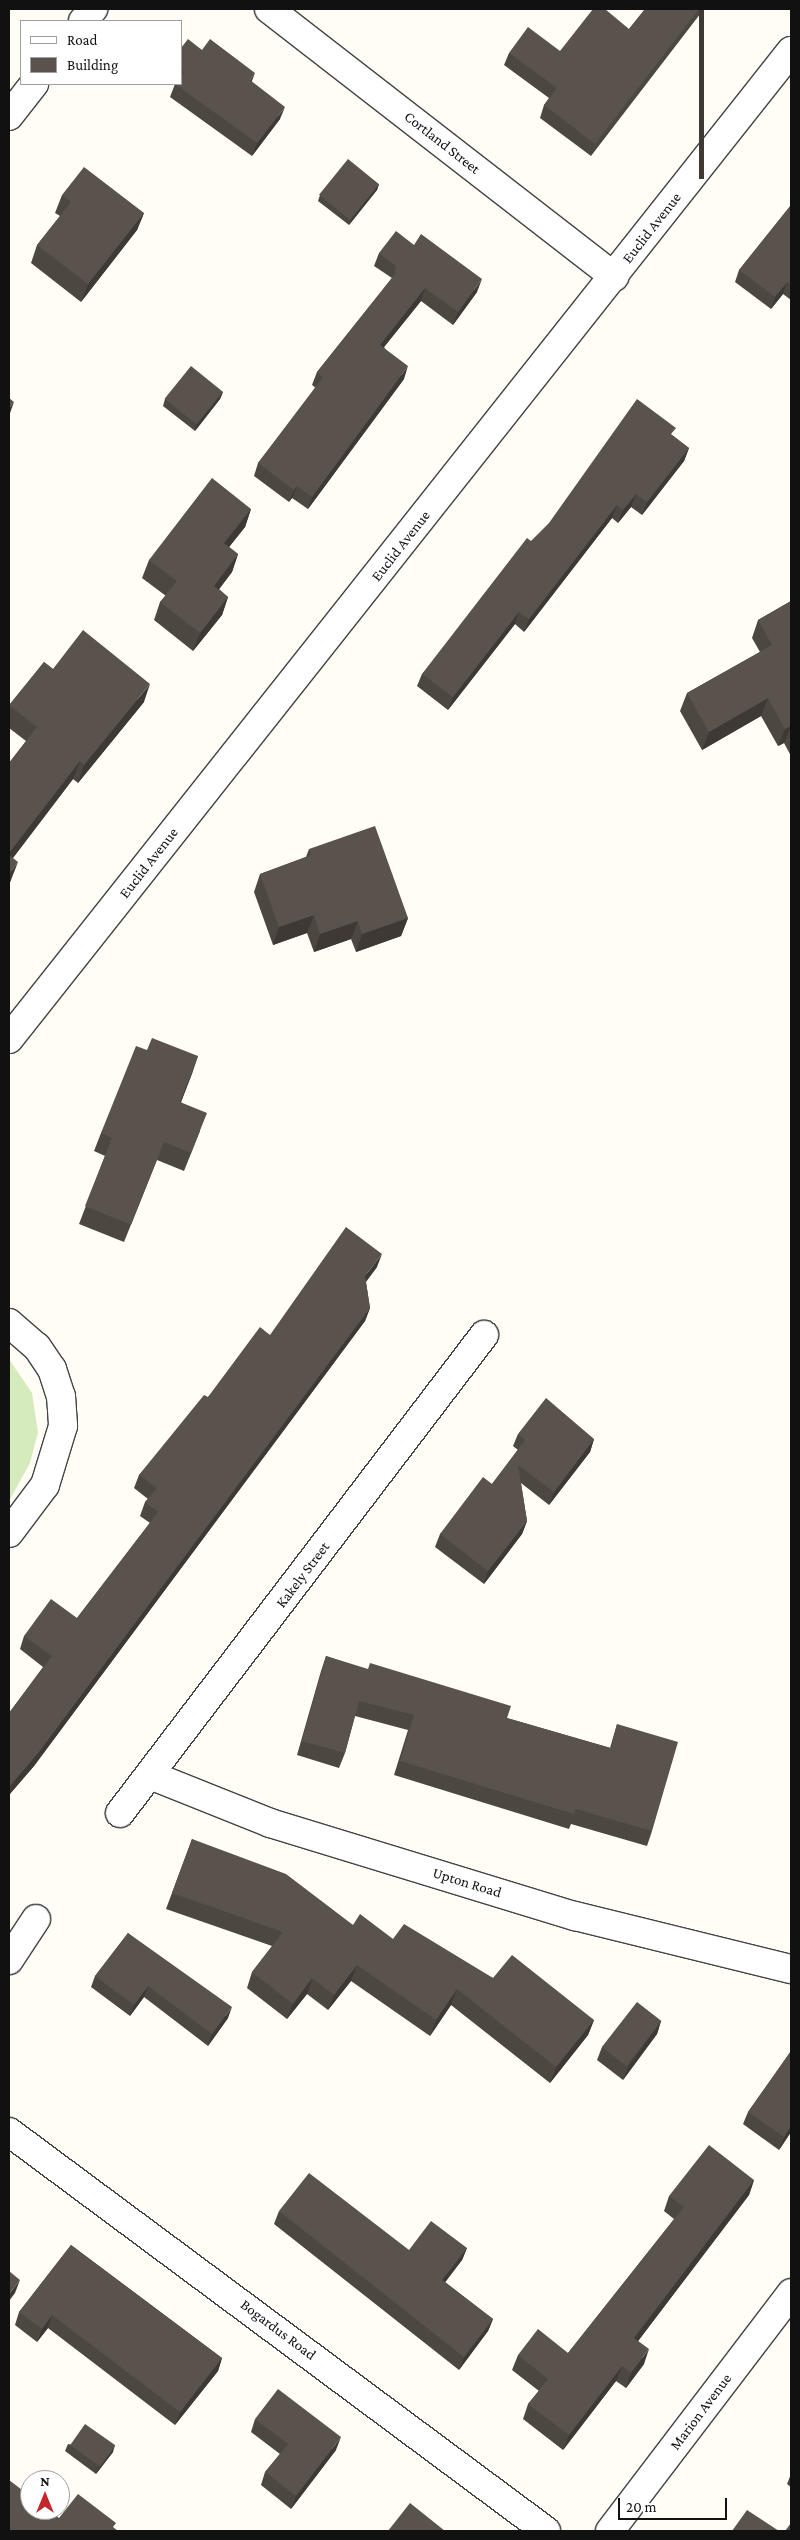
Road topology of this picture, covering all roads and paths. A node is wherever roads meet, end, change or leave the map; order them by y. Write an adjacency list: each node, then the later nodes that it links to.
1 (93, 9): 3 (street)
2 (269, 9): 7 (street, Cortland Street)
3 (84, 20)
4 (791, 51): 7 (street, Euclid Avenue)
5 (33, 85): 6 (street)
6 (9, 116)
7 (614, 277): 8 (street, Euclid Avenue)
8 (9, 1039)
9 (9, 1323): 11 (street)
10 (484, 1335): 12 (street, Kakely Street)
11 (9, 1533)
12 (150, 1775): 13 (street, Kakely Street); 16 (street, Upton Road)
13 (120, 1813)
14 (36, 1919): 15 (street)
15 (9, 1960)
16 (791, 1969)
17 (9, 2132): 19 (street, Bogardus Road)
18 (791, 2294): 20 (street, Marion Avenue)
19 (546, 2531)
20 (610, 2531)

